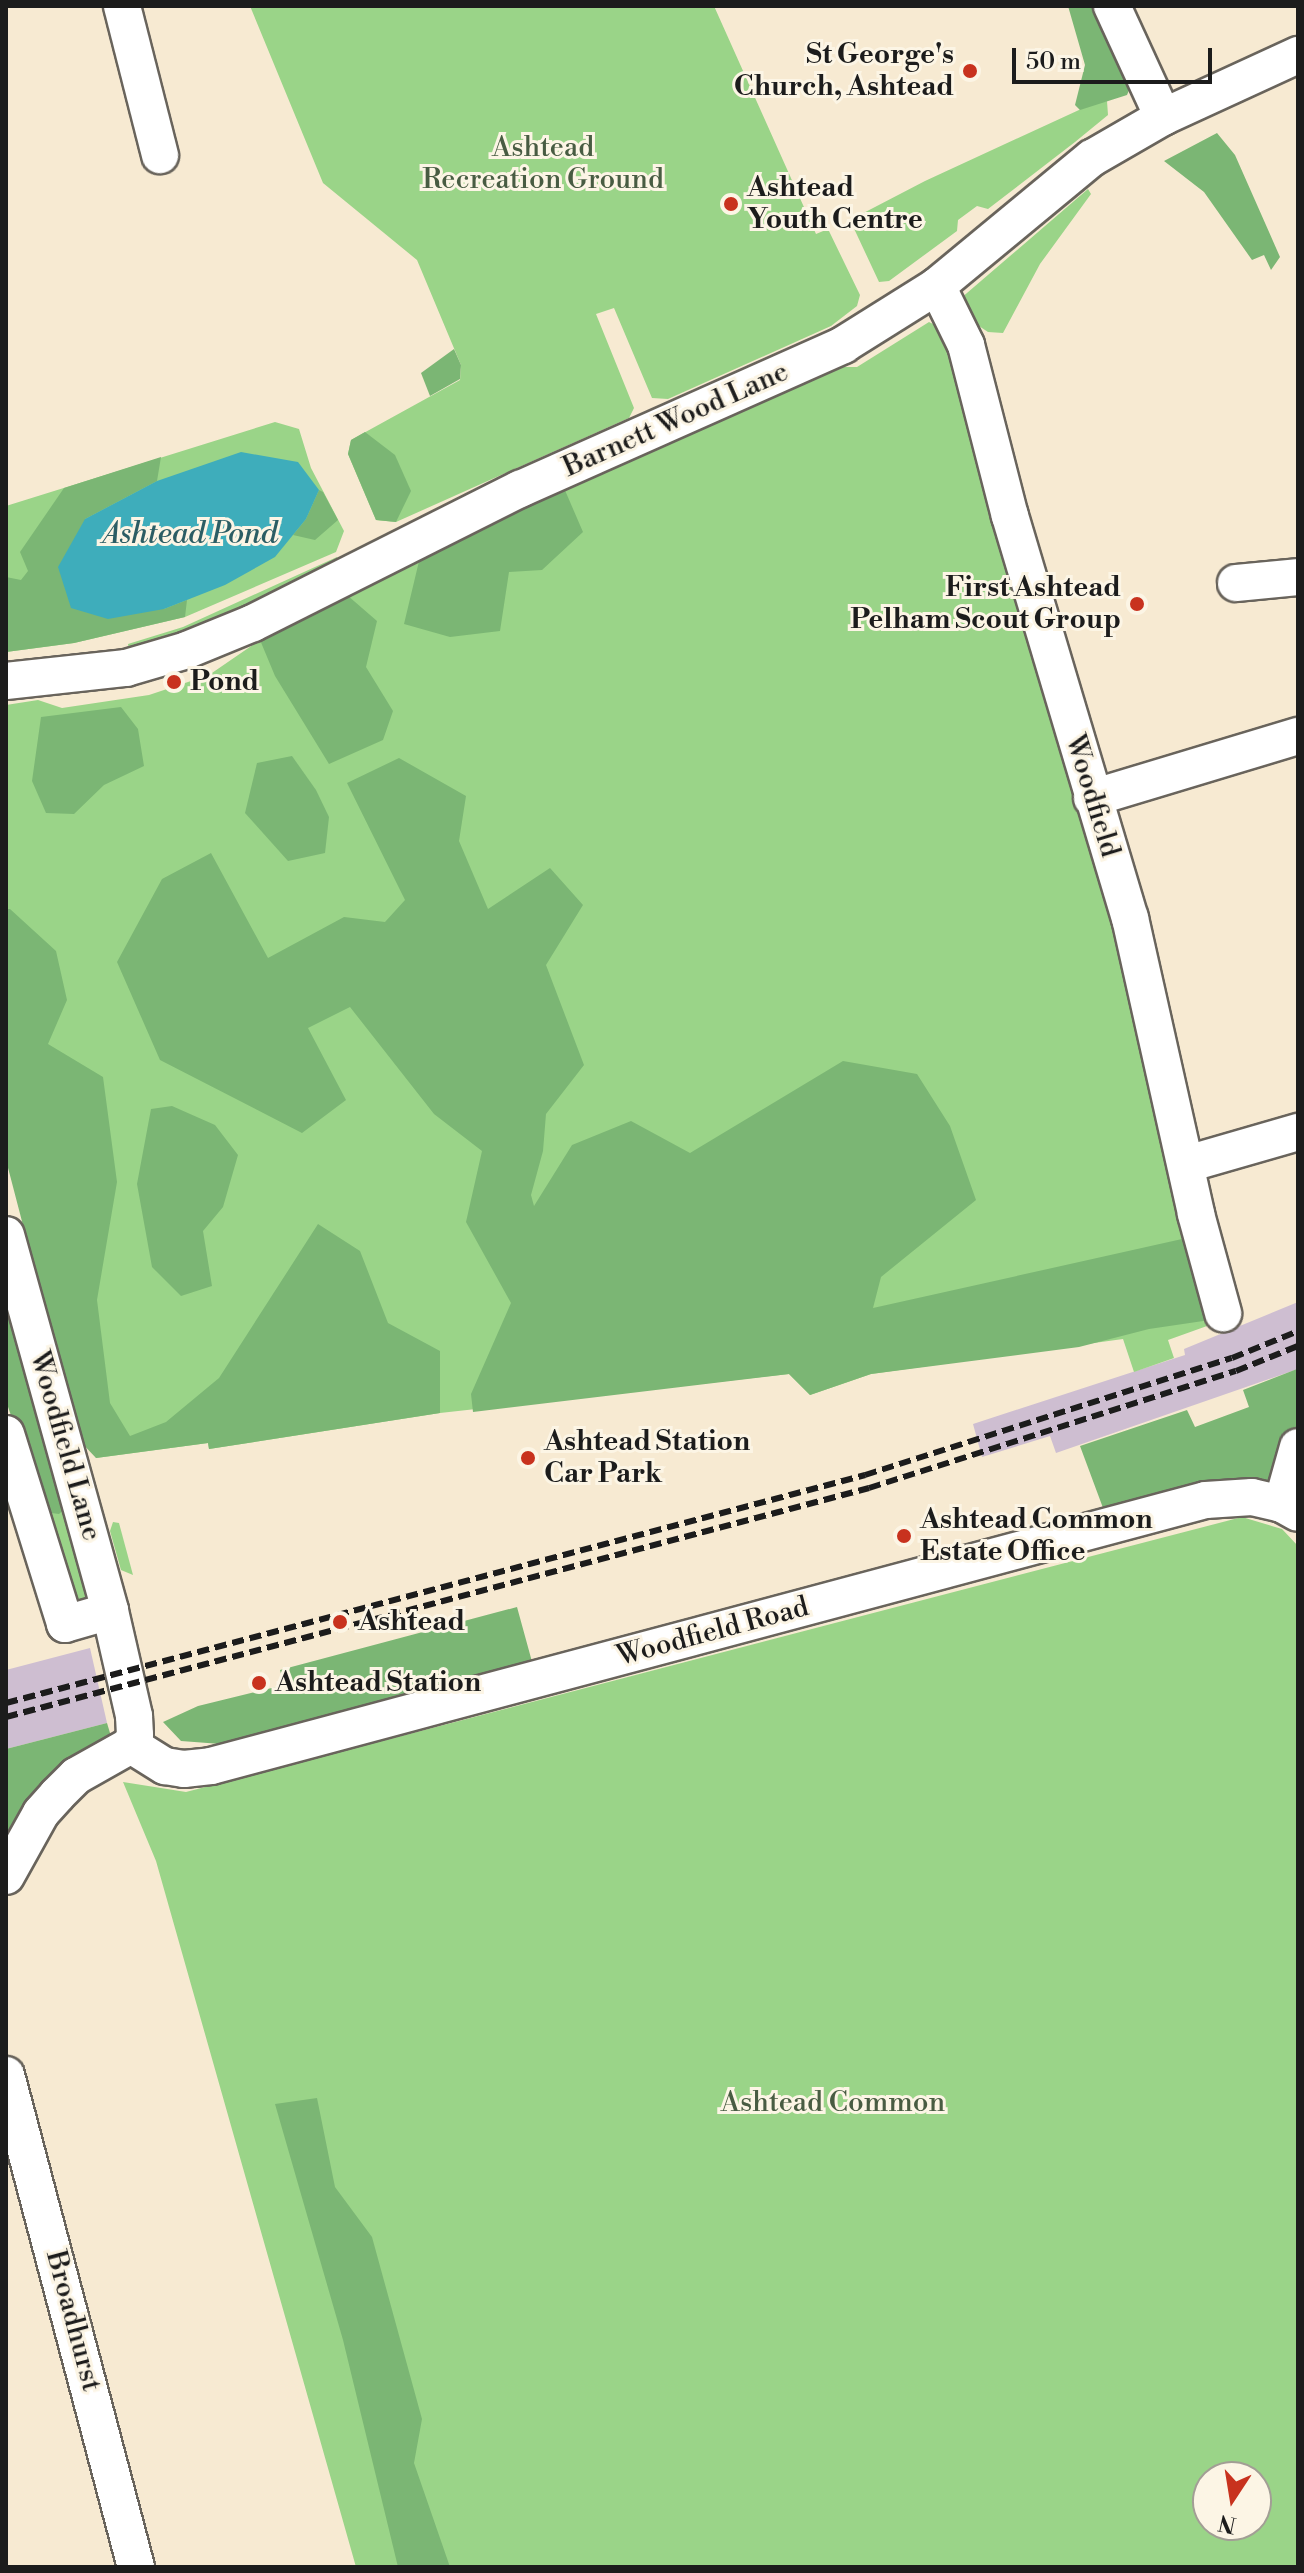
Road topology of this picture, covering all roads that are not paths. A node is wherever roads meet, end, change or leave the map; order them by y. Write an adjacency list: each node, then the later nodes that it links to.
1 (122, 6): 5 (street)
2 (1112, 6): 4 (street)
3 (1298, 55): 4 (street, Barnett Wood Lane)
4 (1163, 117): 6 (street, Barnett Wood Lane)
5 (160, 155)
6 (937, 286): 9 (street, Barnett Wood Lane); 11 (street, Woodfield)
7 (1298, 577): 8 (street)
8 (1236, 583)
9 (6, 681)
10 (1298, 736): 11 (street)
11 (1092, 798): 13 (street, Woodfield)
12 (1298, 1132): 13 (street)
13 (1187, 1164): 15 (street, Woodfield)
14 (6, 1235): 19 (street, Woodfield Lane)
15 (1223, 1313)
16 (1298, 1447): 18 (street)
17 (9, 1454): 19 (street, Woodfield Lane)
18 (1290, 1509): 20 (street, Woodfield Road)
19 (110, 1611): 20 (street, Woodfield Lane)
20 (131, 1745): 21 (street)
21 (6, 1876)
22 (6, 2075): 23 (street, Broadhurst)
23 (136, 2567)

